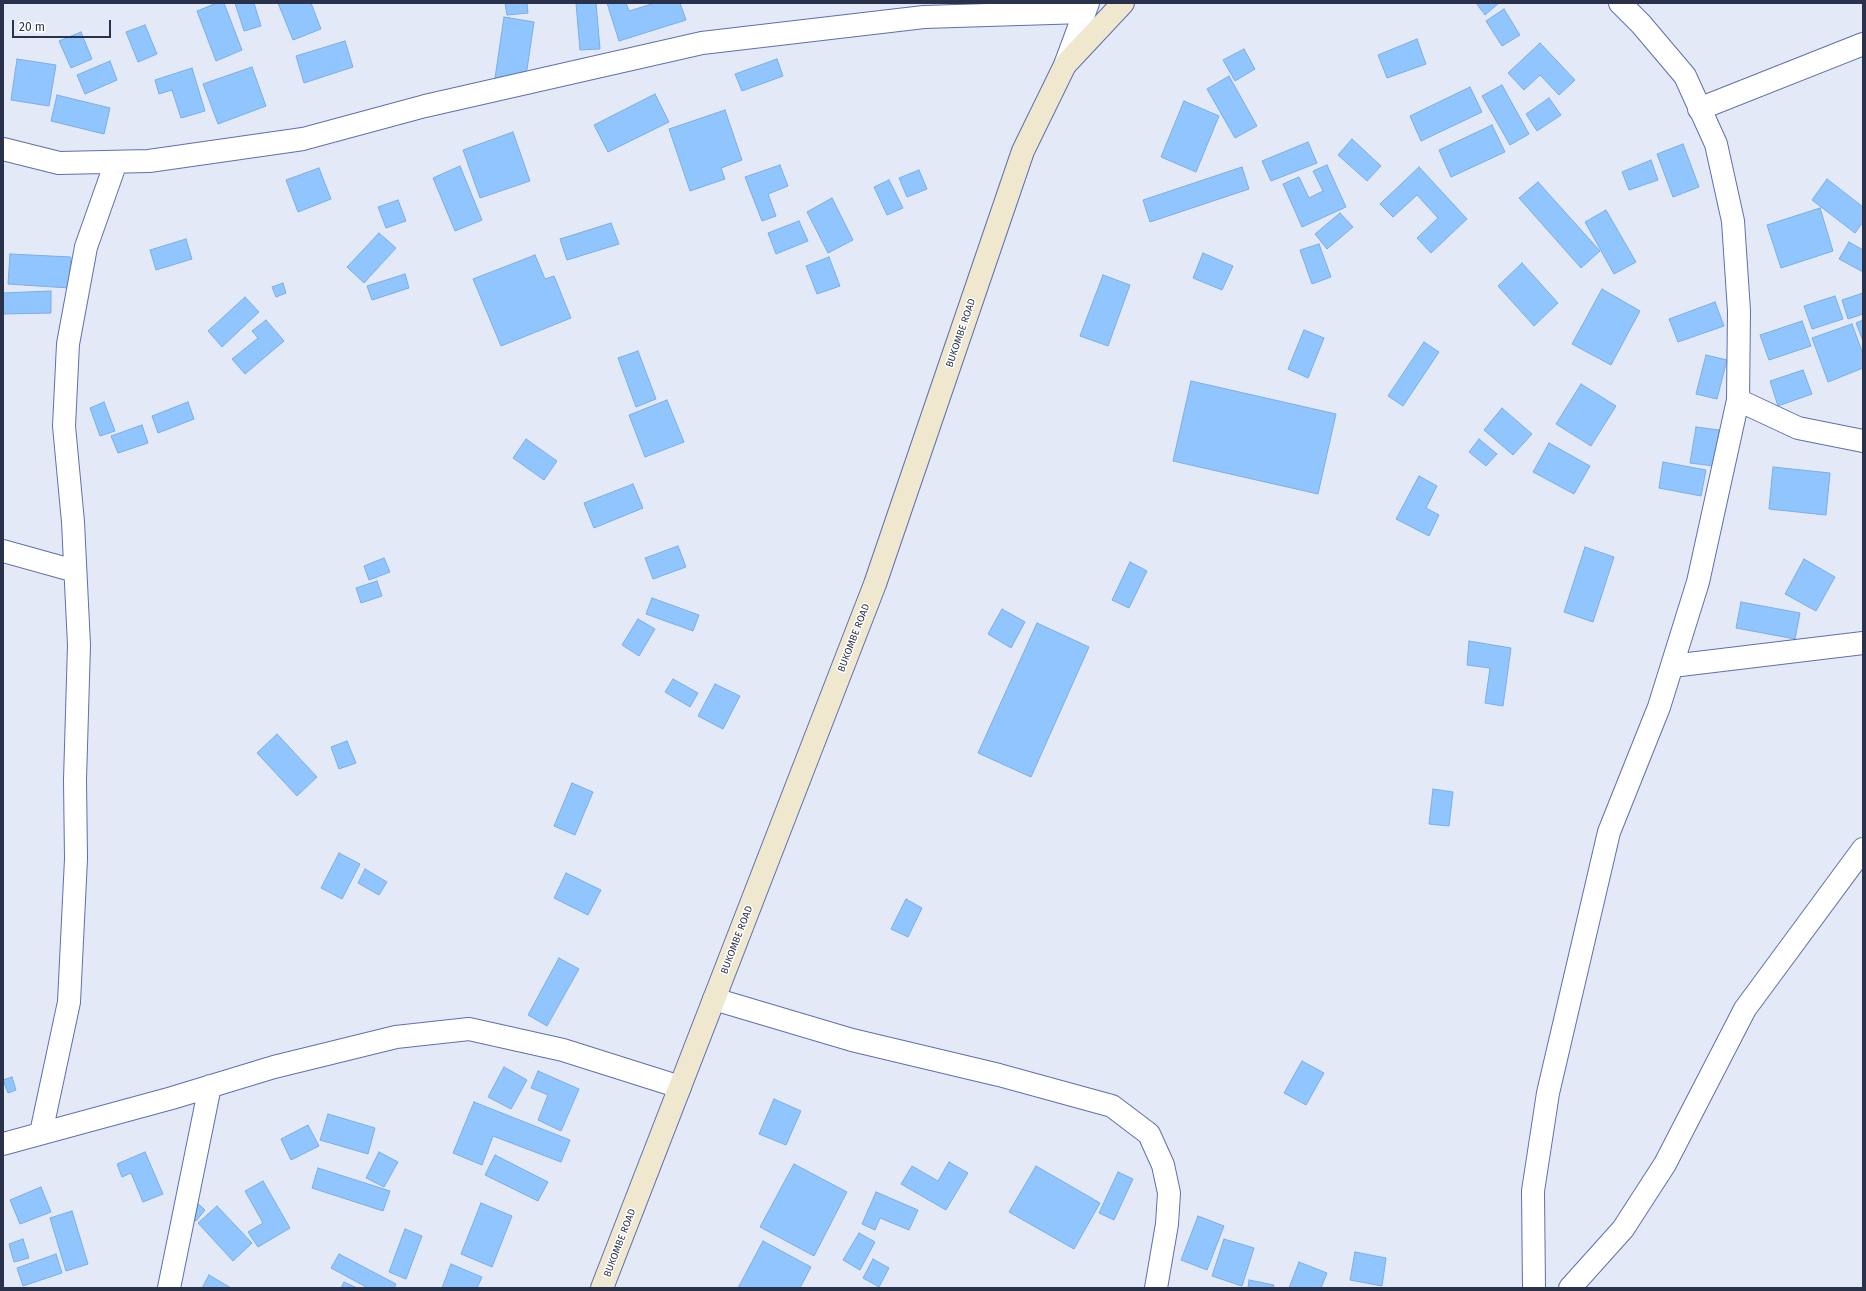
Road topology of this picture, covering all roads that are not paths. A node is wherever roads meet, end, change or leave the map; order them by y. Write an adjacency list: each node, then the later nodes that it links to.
1 (1123, 3): 6 (main road, BUKOMBE ROAD)
2 (1620, 3): 7 (street)
3 (1086, 8): 4 (street); 6 (street)
4 (953, 9): 9 (street)
5 (1863, 44): 7 (street)
6 (1065, 66): 17 (main road, BUKOMBE ROAD)
7 (1700, 109): 10 (street)
8 (3, 149): 9 (street)
9 (116, 162): 13 (street)
10 (1738, 400): 11 (street); 15 (street)
11 (1863, 441)
12 (3, 551): 13 (street)
13 (75, 571): 20 (street)
14 (1863, 643): 15 (street)
15 (1672, 666): 25 (street)
16 (1863, 849): 26 (street)
17 (714, 999): 19 (main road, BUKOMBE ROAD); 24 (street)
18 (210, 1086): 19 (street); 20 (street); 22 (street)
19 (680, 1087): 23 (main road, BUKOMBE ROAD)
20 (41, 1133): 21 (street)
21 (3, 1144)
22 (169, 1288)
23 (602, 1288)
24 (1156, 1288)
25 (1534, 1288)
26 (1570, 1288)

